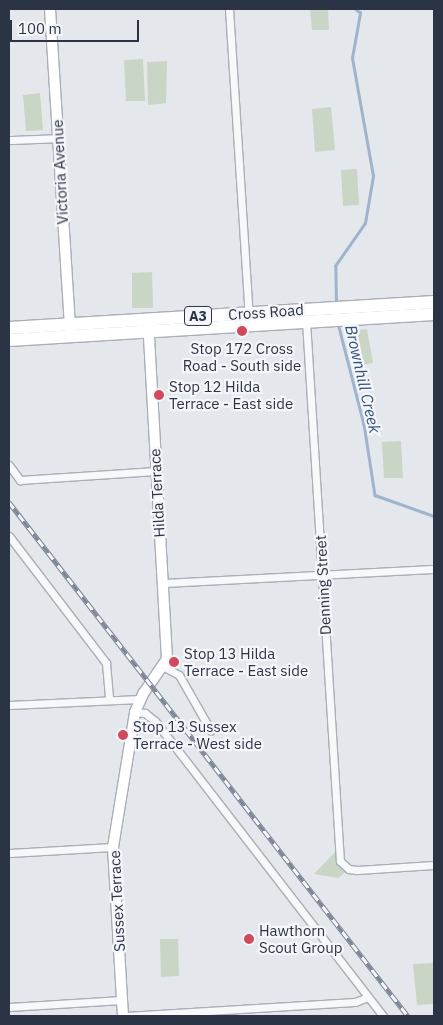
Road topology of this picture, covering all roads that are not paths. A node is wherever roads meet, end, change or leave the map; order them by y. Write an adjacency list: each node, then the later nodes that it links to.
1 (50, 9): 3 (street, Victoria Avenue)
2 (229, 9): 9 (street)
3 (58, 138): 4 (street); 12 (street, Victoria Avenue)
4 (9, 140)
5 (434, 302): 6 (highway, Cross Road / A3)
6 (337, 314): 7 (highway, Cross Road / A3); 8 (highway, Cross Road / A3)
7 (434, 314)
8 (306, 315): 9 (highway, Cross Road / A3); 18 (street, Denning Street)
9 (249, 319): 10 (highway, Cross Road / A3)
10 (148, 325): 12 (highway, Cross Road / A3); 15 (street, Hilda Terrace)
11 (9, 328): 12 (highway, Cross Road / A3)
12 (70, 330): 13 (highway, Cross Road / A3)
13 (9, 340)
14 (9, 465): 15 (street)
15 (156, 471): 19 (street, Hilda Terrace)
16 (10, 539): 22 (street)
17 (434, 569): 18 (street)
18 (323, 576): 19 (street); 28 (street, Denning Street)
19 (163, 583): 20 (street, Hilda Terrace)
20 (164, 667): 21 (street); 25 (street)
21 (140, 699): 22 (street); 24 (street, Sussex Terrace)
22 (109, 700): 23 (street)
23 (9, 705)
24 (135, 712): 26 (street, Sussex Terrace); 29 (street)
25 (212, 731)
26 (113, 847): 27 (street); 30 (street, Sussex Terrace)
27 (9, 854)
28 (434, 865)
29 (368, 997): 32 (street); 33 (street)
30 (122, 1000): 31 (street); 32 (street, Sussex Terrace)
31 (9, 1007)
32 (125, 1016)
33 (383, 1016)

